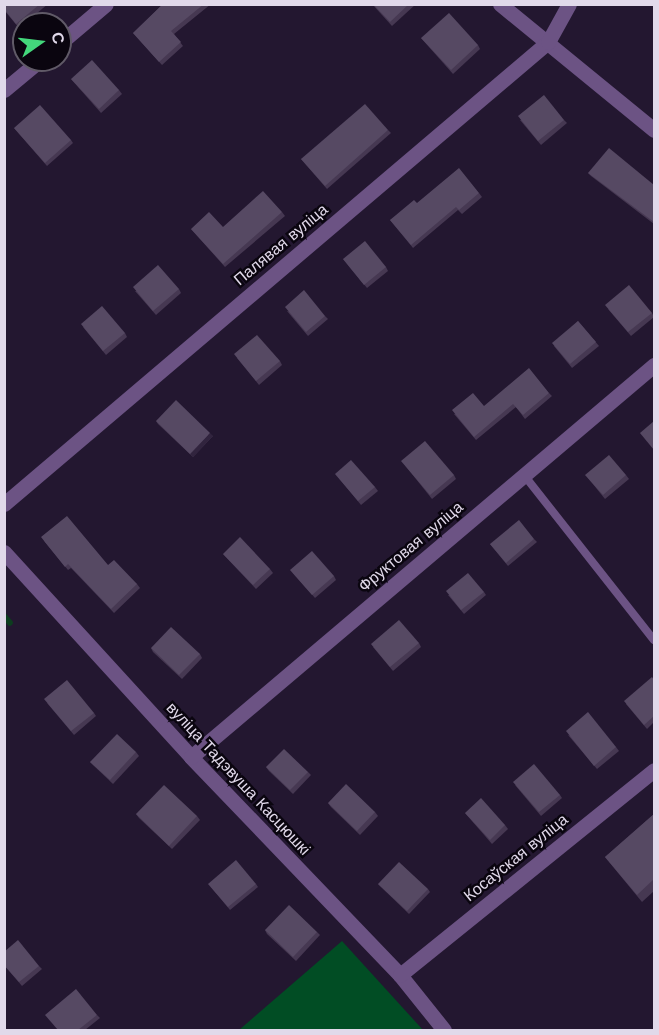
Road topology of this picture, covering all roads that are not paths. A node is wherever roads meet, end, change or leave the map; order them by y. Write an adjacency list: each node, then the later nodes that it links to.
1 (106, 4): 4 (street)
2 (500, 4): 5 (street)
3 (570, 4): 5 (street, Палявая вуліца)
4 (72, 33)
5 (548, 42): 8 (street); 11 (street, Палявая вуліца)
6 (26, 72): 7 (street)
7 (4, 90)
8 (654, 130)
9 (654, 365): 10 (street, Фруктовая вуліца)
10 (524, 475): 13 (lane); 14 (street, Фруктовая вуліца)
11 (4, 504)
12 (4, 552): 14 (street, вуліца Тадэвуша Касцюшкі)
13 (654, 640)
14 (191, 758): 16 (street, вуліца Тадэвуша Касцюшкі)
15 (654, 770): 16 (street, Косаўская вуліца)
16 (400, 975): 17 (street, вуліца Тадэвуша Касцюшкі)
17 (444, 1030)

